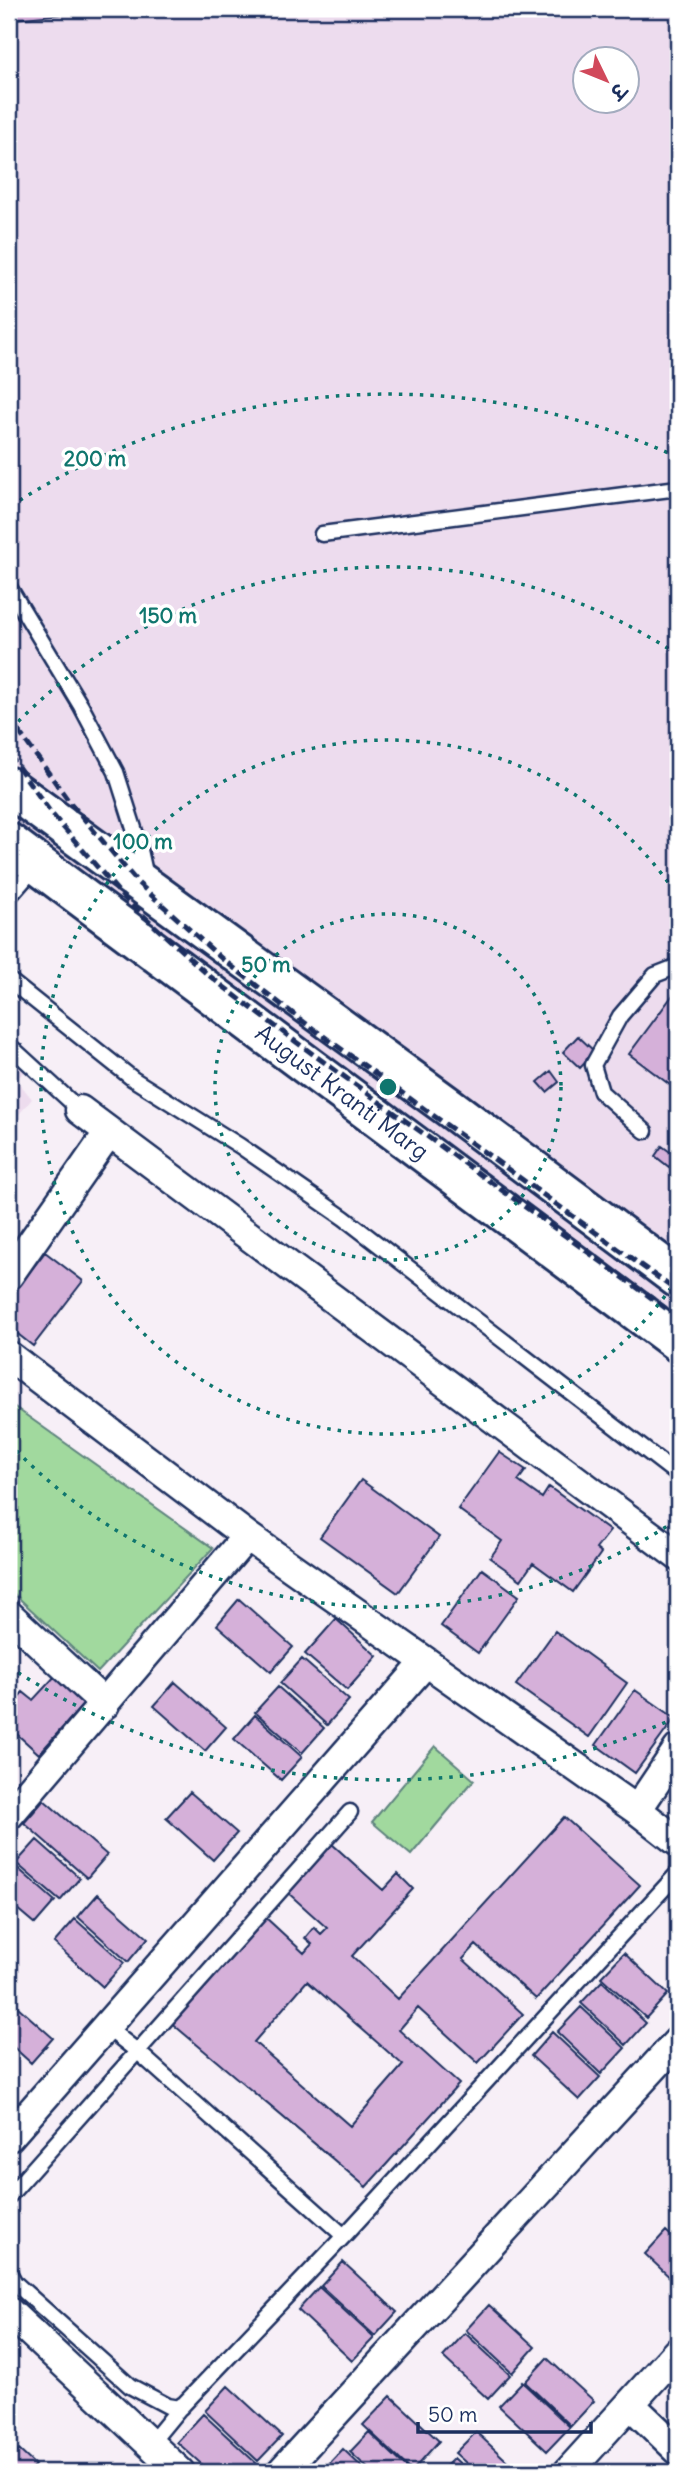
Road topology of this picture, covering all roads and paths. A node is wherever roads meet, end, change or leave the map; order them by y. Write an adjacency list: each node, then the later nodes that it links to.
1 (678, 488): 2 (lane)
2 (322, 534)
3 (9, 587): 6 (lane)
4 (9, 788): 6 (main road, August Kranti Marg)
5 (23, 853): 7 (lane); 16 (main road, August Kranti Marg)
6 (149, 891): 15 (main road, August Kranti Marg)
7 (9, 897)
8 (678, 966): 12 (lane)
9 (9, 980): 18 (lane)
10 (9, 1045): 11 (lane)
11 (80, 1110): 13 (street)
12 (645, 1131)
13 (109, 1132): 14 (street); 20 (street)
14 (9, 1275)
15 (678, 1278)
16 (678, 1342)
17 (9, 1356): 19 (street)
18 (678, 1475)
19 (247, 1536): 22 (street); 23 (street)
20 (678, 1556)
21 (9, 1615): 23 (street)
22 (426, 1662): 25 (street); 30 (street)
23 (105, 1704): 27 (street)
24 (678, 1749): 25 (street)
25 (637, 1810): 28 (street)
26 (350, 1812): 32 (lane)
27 (9, 1815)
28 (678, 1842)
29 (678, 1873): 35 (lane)
30 (106, 2027): 32 (lane); 33 (street)
31 (678, 2041): 44 (street)
32 (137, 2051): 34 (lane); 35 (lane)
33 (9, 2137)
34 (9, 2196)
35 (344, 2236): 40 (lane)
36 (9, 2272): 40 (lane)
37 (9, 2312): 41 (street)
38 (678, 2351): 39 (street)
39 (630, 2404): 42 (street); 45 (street)
40 (182, 2405): 41 (lane)
41 (150, 2444): 43 (street)
42 (678, 2449)
43 (180, 2472)
44 (281, 2472)
45 (568, 2472)

